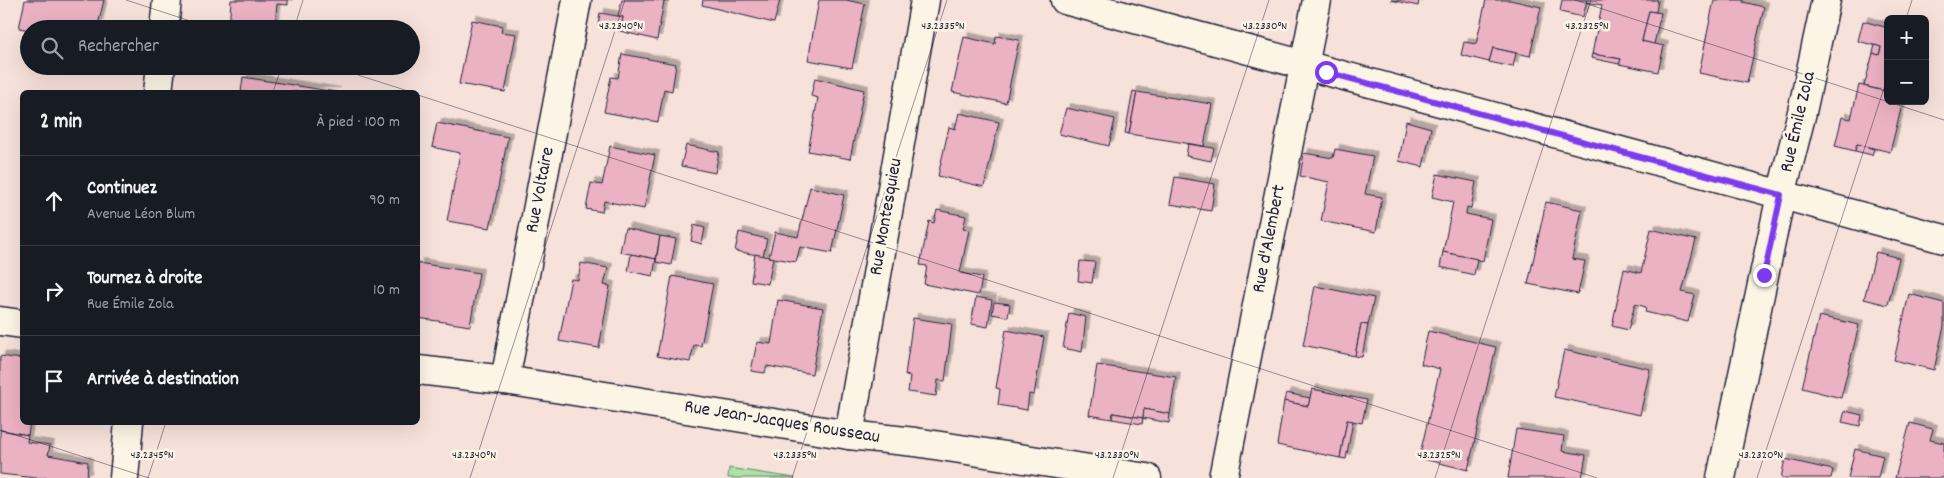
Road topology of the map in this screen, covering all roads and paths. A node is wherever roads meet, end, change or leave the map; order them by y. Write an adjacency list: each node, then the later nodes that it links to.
1 (167, 0): 7 (street)
2 (577, 0): 16 (street, Rue Voltaire)
3 (925, 0): 18 (street, Rue Montesquieu)
4 (1065, 0): 8 (street)
5 (1317, 0): 8 (street, Rue d'Alembert)
6 (1826, 0): 11 (street, Rue Émile Zola)
7 (165, 20)
8 (1304, 66): 11 (street); 21 (street, Rue d'Alembert)
9 (160, 75): 10 (street)
10 (158, 90)
11 (1781, 195): 12 (street); 22 (street, Rue Émile Zola)
12 (1944, 239)
13 (0, 321): 14 (street)
14 (20, 324)
15 (420, 370): 16 (street, Rue Jean-Jacques Rousseau)
16 (505, 380): 18 (street, Rue Jean-Jacques Rousseau)
17 (129, 425): 19 (street)
18 (849, 435): 20 (street, Rue Jean-Jacques Rousseau)
19 (124, 478)
20 (1147, 478)
21 (1223, 478)
22 (1721, 478)

